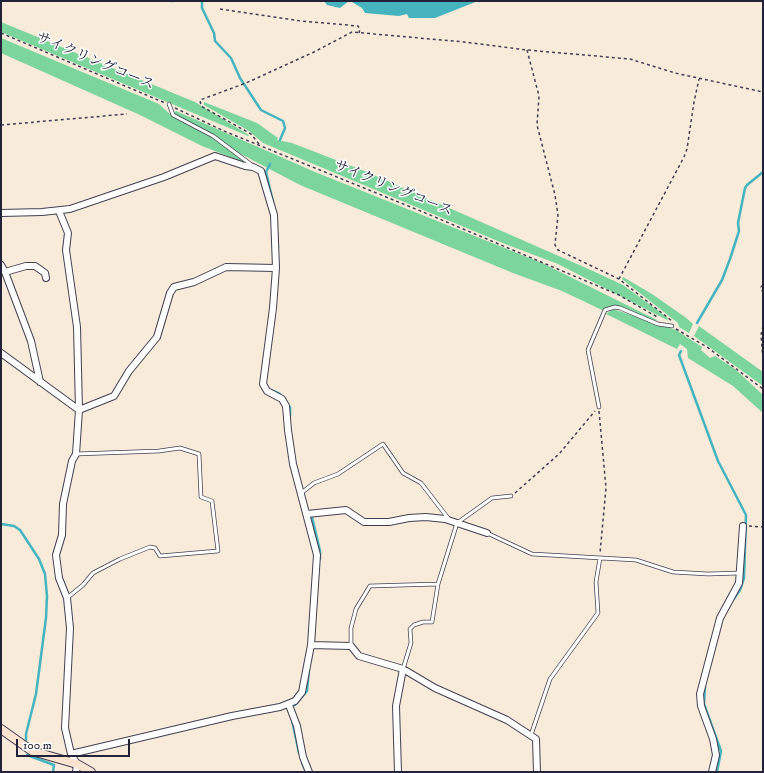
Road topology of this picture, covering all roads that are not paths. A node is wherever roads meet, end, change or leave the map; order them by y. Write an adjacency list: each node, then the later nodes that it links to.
1 (169, 104): 2 (lane)
2 (254, 166): 3 (street); 6 (street)
3 (59, 211): 4 (street); 13 (street)
4 (1, 213)
5 (1, 265): 7 (street)
6 (276, 268): 13 (street); 15 (street)
7 (5, 272): 8 (street); 11 (street)
8 (46, 278)
9 (672, 326): 12 (lane)
10 (1, 353): 11 (street)
11 (40, 382): 13 (street)
12 (599, 407)
13 (79, 410): 14 (street)
14 (76, 454): 25 (street); 25 (lane)
15 (300, 494): 17 (street); 18 (lane)
16 (511, 496): 19 (lane)
17 (307, 514): 18 (street); 26 (street)
18 (449, 520): 19 (street)
19 (457, 523): 21 (street); 24 (lane)
20 (743, 526): 23 (street)
21 (487, 533): 22 (lane)
22 (600, 558): 23 (lane); 31 (lane)
23 (740, 573): 38 (street)
24 (438, 584): 27 (lane); 28 (lane)
25 (67, 598): 32 (street)
26 (311, 645): 27 (street); 29 (street)
27 (351, 646): 28 (street)
28 (404, 669): 31 (street); 36 (street)
29 (289, 705): 32 (street); 35 (street)
30 (1, 728): 33 (main road)
31 (531, 736): 37 (street)
32 (71, 754): 33 (street)
33 (77, 768): 34 (main road)
34 (91, 772)
35 (309, 772)
36 (398, 772)
37 (537, 772)
38 (712, 772)

